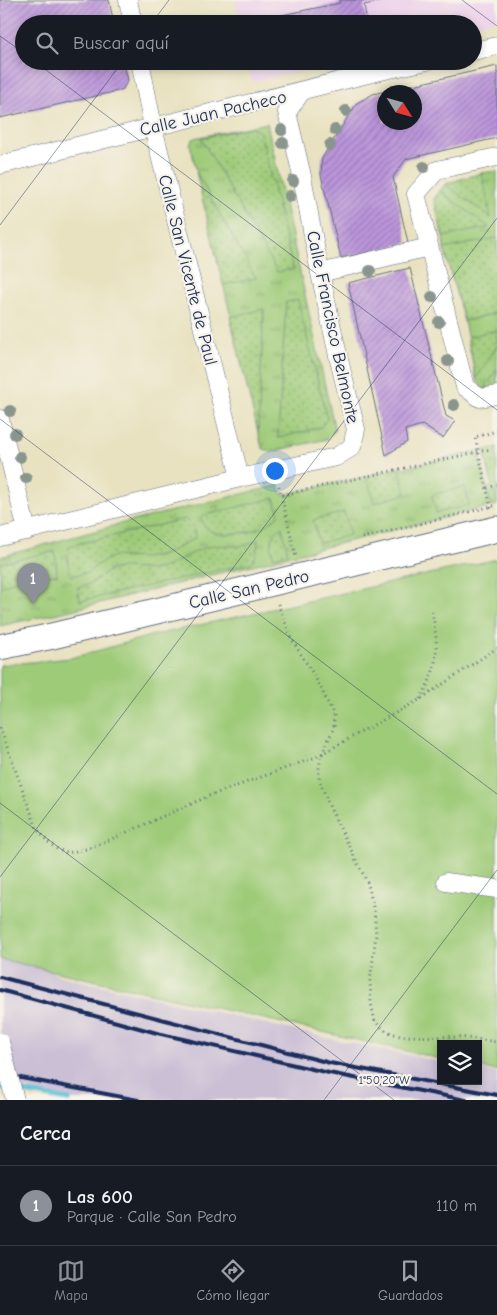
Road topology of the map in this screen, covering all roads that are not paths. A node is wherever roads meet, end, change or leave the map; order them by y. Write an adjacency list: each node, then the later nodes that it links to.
1 (128, 0): 2 (street)
2 (131, 15)
3 (497, 46): 4 (street)
4 (482, 50)
5 (142, 70): 8 (street, Calle San Vicente de Paul)
6 (385, 70): 7 (street, Calle Juan Pacheco)
7 (302, 91): 8 (street, Calle Juan Pacheco); 12 (street, Calle Francisco Belmonte)
8 (153, 127): 10 (street, Calle Juan Pacheco); 15 (street, Calle San Vicente de Paul)
9 (497, 157): 11 (street)
10 (0, 165)
11 (429, 247): 12 (street); 13 (street)
12 (320, 272): 15 (street, Calle Francisco Belmonte)
13 (497, 395)
14 (0, 419): 17 (street)
15 (240, 478): 17 (street, Calle Francisco Belmonte)
16 (494, 516): 19 (main road, Calle San Pedro)
17 (27, 531): 18 (street, Calle Francisco Belmonte)
18 (0, 537)
19 (0, 647)
20 (446, 882): 21 (street)
21 (497, 889)
22 (0, 1042): 23 (street, bridge)
23 (15, 1100)

